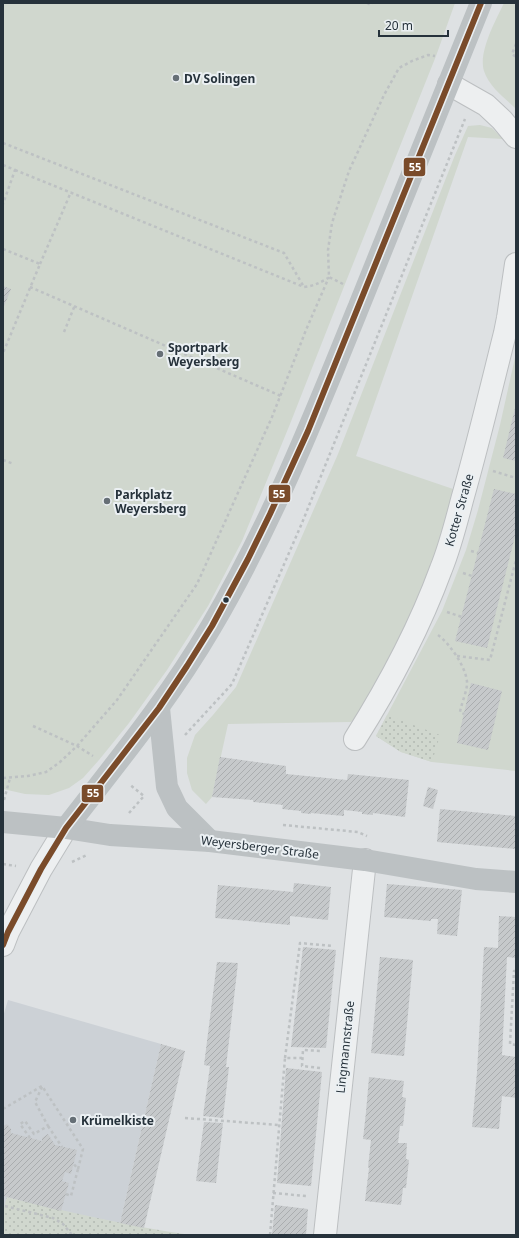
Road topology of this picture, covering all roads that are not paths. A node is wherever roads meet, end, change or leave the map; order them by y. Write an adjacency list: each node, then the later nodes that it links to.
1 (481, 3): 2 (street)
2 (448, 84): 3 (street); 5 (street)
3 (516, 137)
4 (516, 264): 6 (street, Kotter Straße)
5 (159, 708): 8 (street); 9 (street)
6 (355, 739)
7 (3, 822): 8 (street, Weyersberger Straße)
8 (66, 828): 9 (street, Weyersberger Straße); 12 (street)
9 (210, 841): 10 (street, Weyersberger Straße)
10 (365, 860): 11 (street, Weyersberger Straße); 13 (street, Lingmannstraße)
11 (516, 882)
12 (3, 945)
13 (325, 1235)

